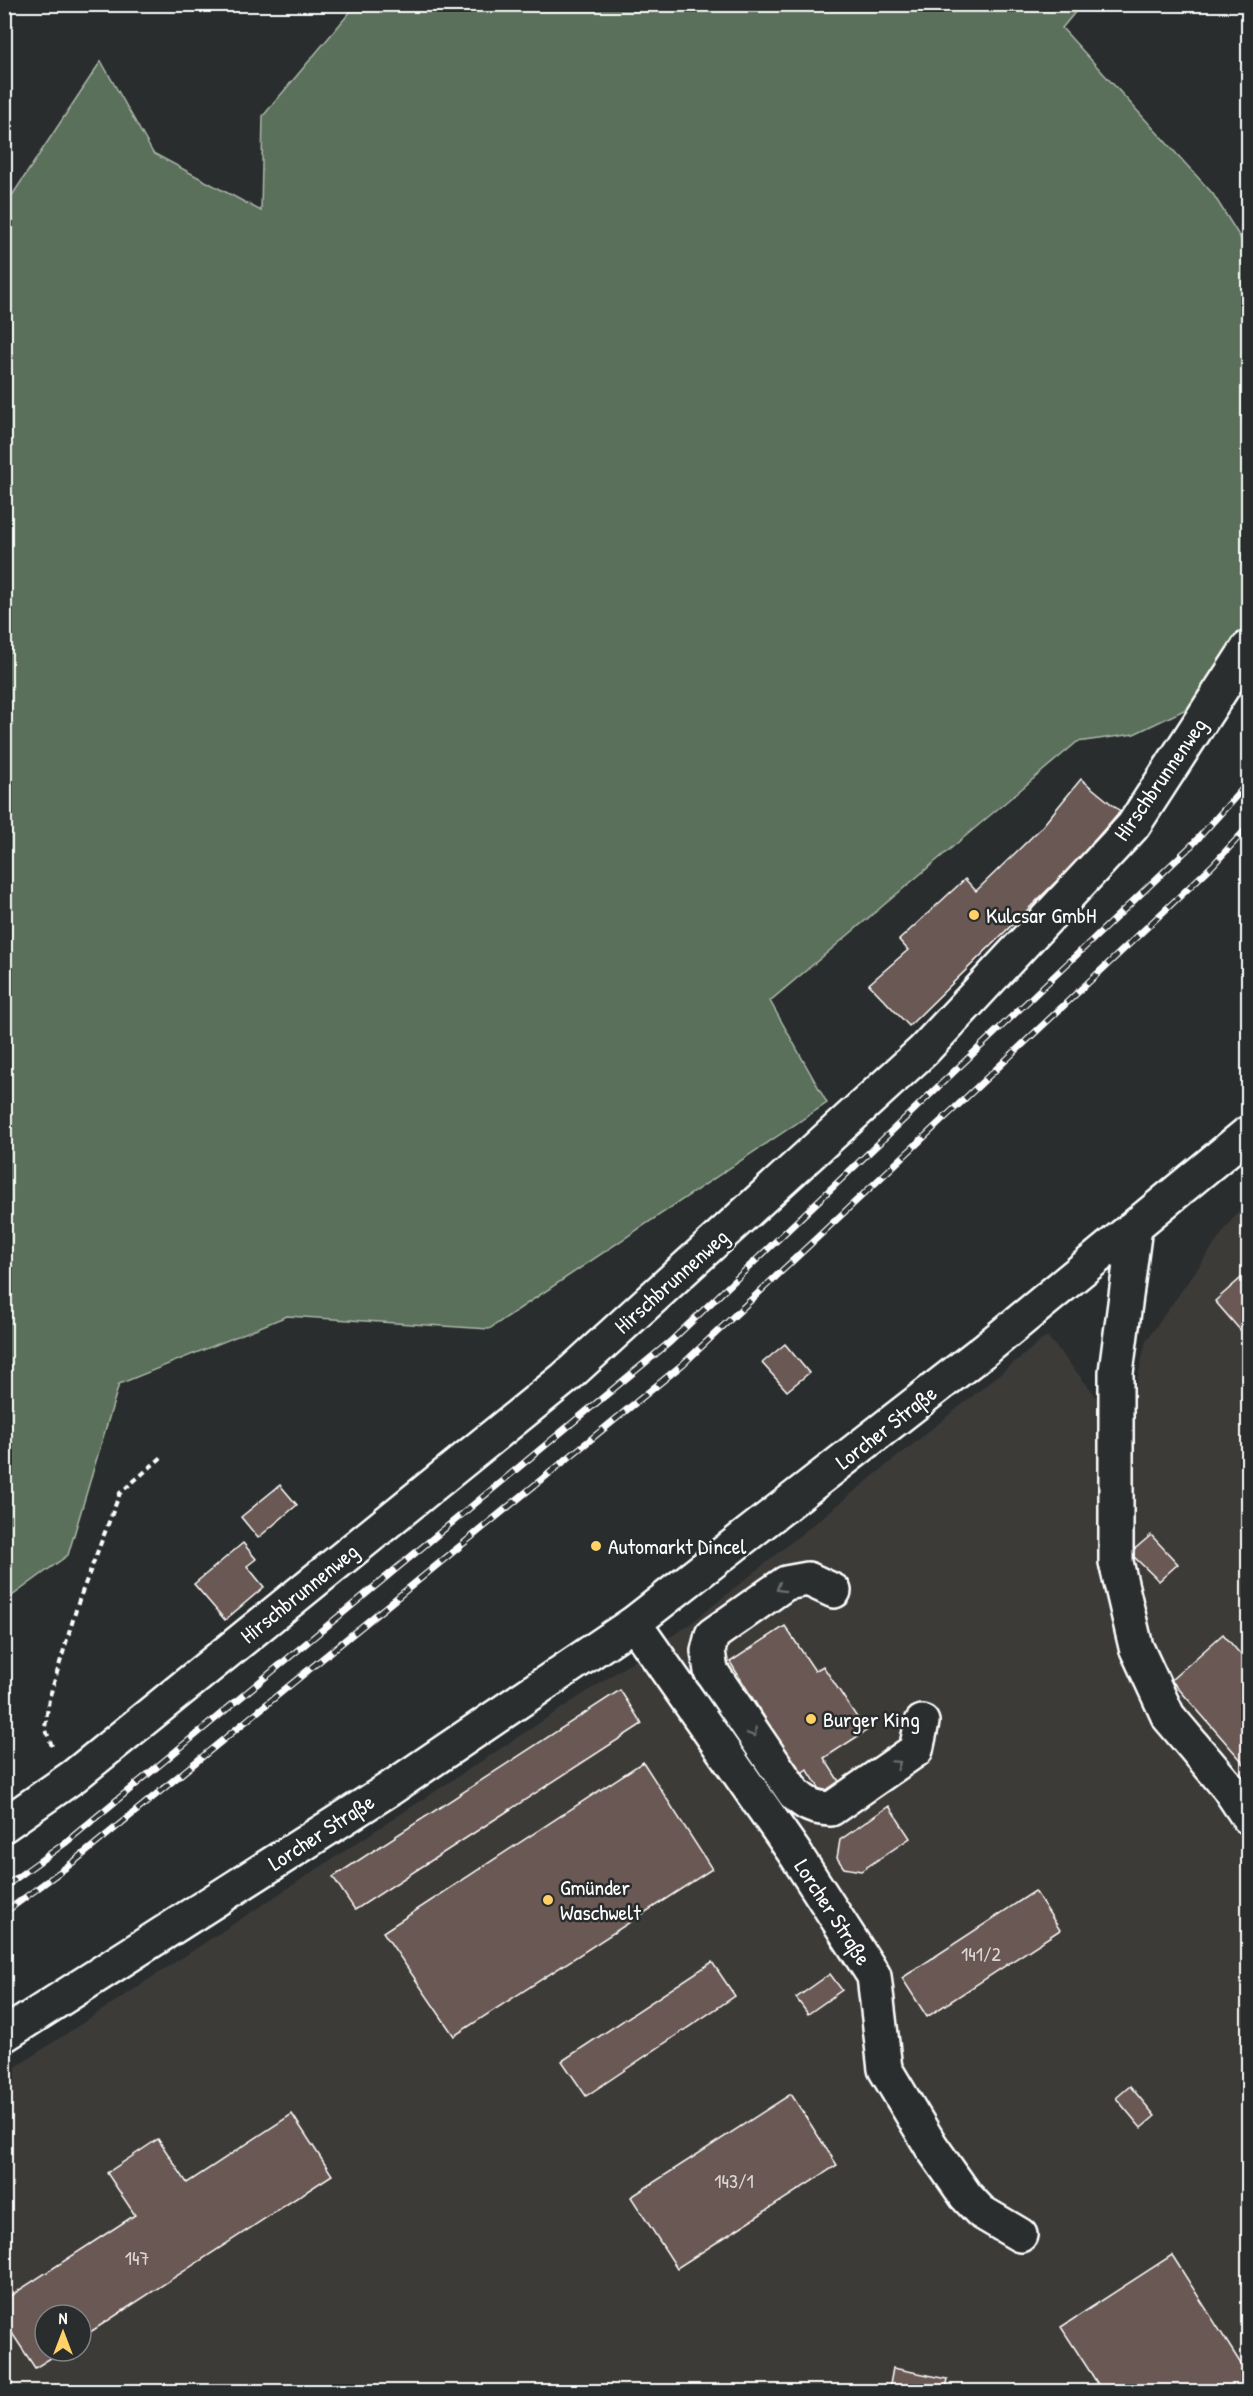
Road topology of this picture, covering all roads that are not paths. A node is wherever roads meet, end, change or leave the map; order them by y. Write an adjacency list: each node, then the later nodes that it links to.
1 (1248, 648): 8 (street, Hirschbrunnenweg)
2 (1248, 1134): 3 (street, Lorcher Straße)
3 (1135, 1227): 5 (street, Lorcher Straße); 7 (street)
4 (834, 1591): 6 (street, one-way to 6)
5 (634, 1623): 9 (street, Lorcher Straße); 10 (street, Lorcher Straße)
6 (922, 1722)
7 (1248, 1817)
8 (4, 1825)
9 (4, 2035)
10 (1020, 2235)

